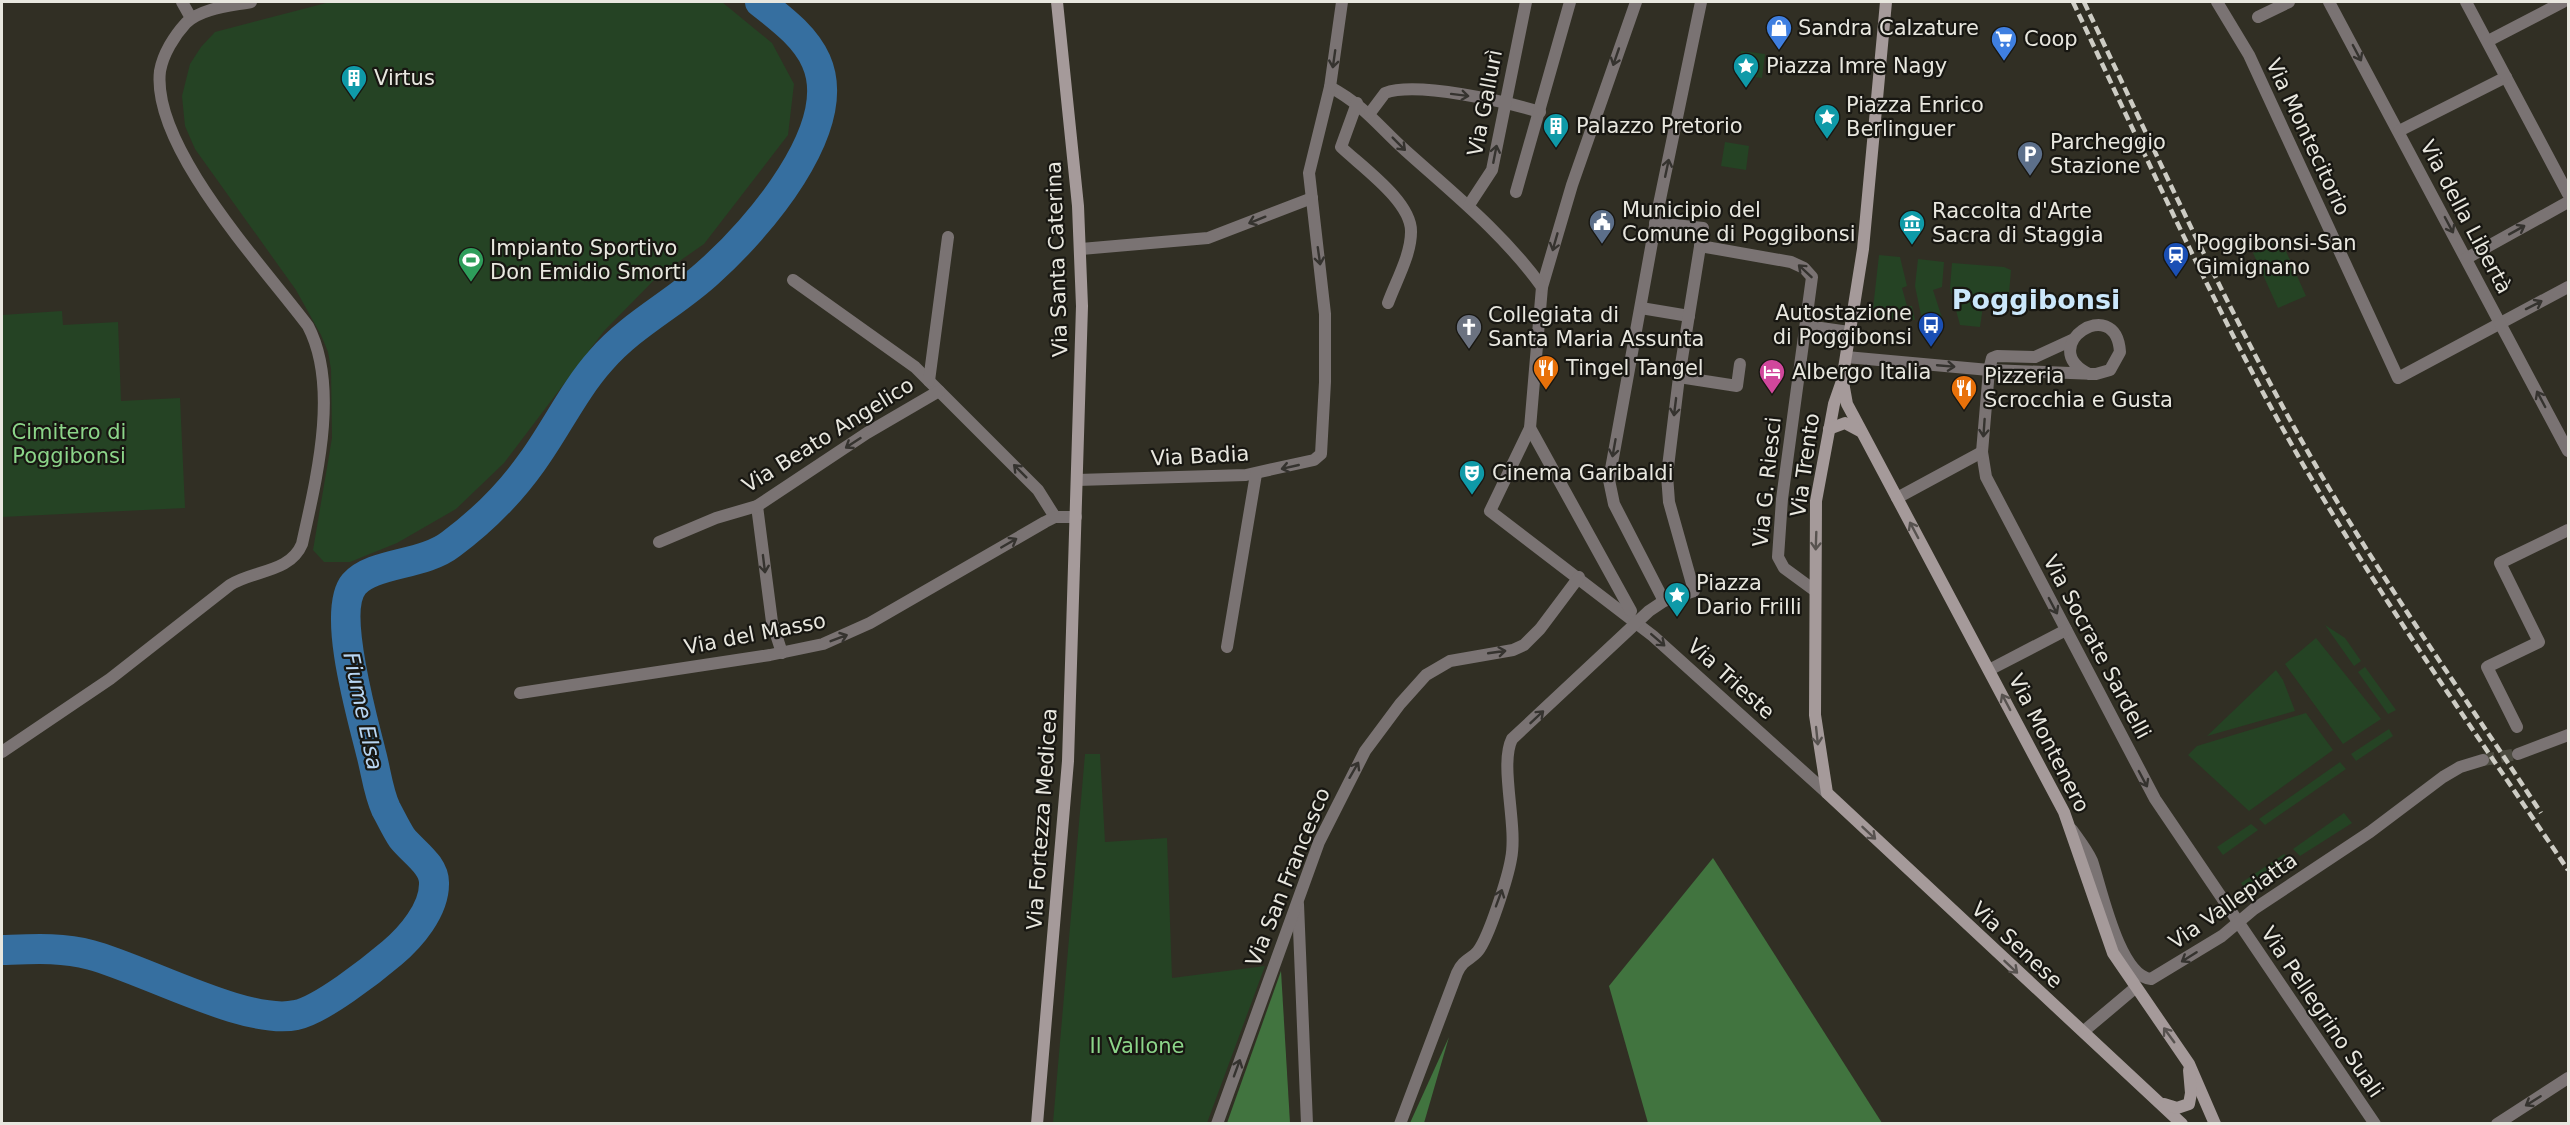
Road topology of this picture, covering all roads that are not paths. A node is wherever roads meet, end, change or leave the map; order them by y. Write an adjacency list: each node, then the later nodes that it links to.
1 (182, 2): 16 (street)
2 (251, 2): 16 (street)
3 (1057, 2): 33 (main road, Via Santa Caterina)
4 (1342, 2): 19 (street, one-way to 19)
5 (1526, 2): 20 (street, Via Gallurì)
6 (1570, 2): 22 (street)
7 (1636, 2): 36 (street, one-way to 36)
8 (1701, 2): 30 (street, one-way to 8)
9 (1886, 2): 43 (main road, Via Trento)
10 (2217, 2): 41 (street, Via Montecitorio)
11 (2289, 2): 15 (street)
12 (2329, 2): 24 (street, Via della Libertà, one-way to 24)
13 (2466, 2): 17 (street)
14 (2558, 3): 17 (street)
15 (2258, 17)
16 (190, 18): 78 (street)
17 (2488, 41): 18 (street)
18 (2506, 77): 24 (street); 26 (street)
19 (1330, 87): 21 (street); 27 (street)
20 (1505, 102): 22 (street); 23 (street, one-way to 20); 29 (street, Via Gallurì, one-way to 20)
21 (1358, 103): 23 (street); 38 (street)
22 (1540, 112): 25 (street)
23 (1370, 113): 29 (street, one-way to 29)
24 (2399, 132): 34 (street, Via della Libertà, one-way to 34)
25 (1516, 192)
26 (2568, 194)
27 (1311, 198): 33 (street, one-way to 33); 58 (street, Via Badia, one-way to 58)
28 (2568, 202): 34 (street, one-way to 28)
29 (1469, 205): 36 (street)
30 (1655, 223): 32 (street); 39 (street)
31 (948, 237): 50 (street, Via Beato Angelico)
32 (1700, 246): 40 (street); 42 (street, Via G. Riesci, one-way to 32)
33 (1081, 249): 59 (main road, Via Santa Caterina)
34 (2467, 258): 41 (street, Via della Libertà)
35 (793, 280): 50 (street, Via Beato Angelico)
36 (1542, 287): 53 (street)
37 (2568, 287): 41 (street, Via Montecitorio, one-way to 37)
38 (1388, 303)
39 (1641, 308): 40 (street); 68 (street, one-way to 68)
40 (1689, 316): 49 (street)
41 (2500, 323): 56 (street, Via della Libertà, one-way to 41)
42 (1807, 326): 43 (street); 67 (street, Via G. Riesci)
43 (1849, 332): 45 (main road, Via Trento)
44 (2073, 340): 47 (street); 48 (street); 48 (street)
45 (1846, 357): 47 (street, one-way to 47); 51 (main road, Via Trento)
46 (1740, 364): 49 (street)
47 (1989, 370): 48 (street); 57 (street, Via Socrate Sardelli, one-way to 57)
48 (2089, 374)
49 (1679, 377): 68 (street, one-way to 68)
50 (929, 381): 52 (street, Via Beato Angelico)
51 (1842, 381): 54 (main road, Via Trento); 55 (main road, Via Montenero)
52 (939, 391): 61 (street, Via Beato Angelico, one-way to 61); 62 (street, one-way to 52)
53 (1530, 428): 66 (street, Via Trieste); 69 (street)
54 (1829, 429): 55 (main road); 67 (main road, Via Trento, one-way to 67)
55 (1861, 432): 60 (main road, Via Montenero)
56 (2568, 451)
57 (1982, 452): 60 (street); 71 (street, Via Socrate Sardelli, one-way to 71)
58 (1256, 474): 59 (street, Via Badia); 72 (street)
59 (1077, 480): 63 (main road, Via Santa Caterina)
60 (1897, 498): 74 (main road, Via Montenero, one-way to 60)
61 (757, 506): 65 (street, Via Beato Angelico); 73 (street, one-way to 73)
62 (1055, 517): 63 (street, Via del Masso); 73 (street, Via del Masso, one-way to 62)
63 (1076, 517): 90 (main road, Via Fortezza Medicea)
64 (2568, 530): 76 (street)
65 (659, 542)
66 (1579, 577): 70 (street, Via Trieste); 83 (street, Via San Francesco, one-way to 66)
67 (1814, 590): 81 (main road, Via Trento, one-way to 81)
68 (1664, 602): 70 (street)
69 (1631, 611)
70 (1638, 623): 81 (street, Via Trieste, one-way to 81); 93 (street, one-way to 70)
71 (2066, 630): 74 (street); 84 (street, Via Socrate Sardelli, one-way to 84)
72 (1227, 646)
73 (782, 653): 75 (street, Via del Masso)
74 (1989, 670): 82 (main road, Via Montenero, one-way to 74)
75 (520, 693)
76 (2517, 727)
77 (2568, 735): 79 (street)
78 (2, 753)
79 (2518, 754)
80 (2483, 760): 84 (street, Via Vallepiatta)
81 (1827, 793): 86 (main road, Via Senese, one-way to 86)
82 (2071, 829): 84 (street, Via Vallepiatta, one-way to 82); 85 (main road, Via Montenero)
83 (1298, 897): 91 (street, Via San Francesco, one-way to 83); 92 (street)
84 (2237, 923): 96 (street, Via Pellegrino Suali)
85 (2135, 988): 86 (street); 87 (main road, Via Montenero, one-way to 85)
86 (2084, 1031): 89 (main road, Via Senese)
87 (2189, 1064): 89 (main road); 95 (main road, Via Montenero)
88 (2568, 1078): 97 (street, one-way to 97)
89 (2160, 1103): 94 (main road, Via Senese)
90 (1038, 1124)
91 (1217, 1124)
92 (1307, 1124)
93 (1400, 1124)
94 (2182, 1124)
95 (2215, 1124)
96 (2375, 1124)
97 (2497, 1124)

